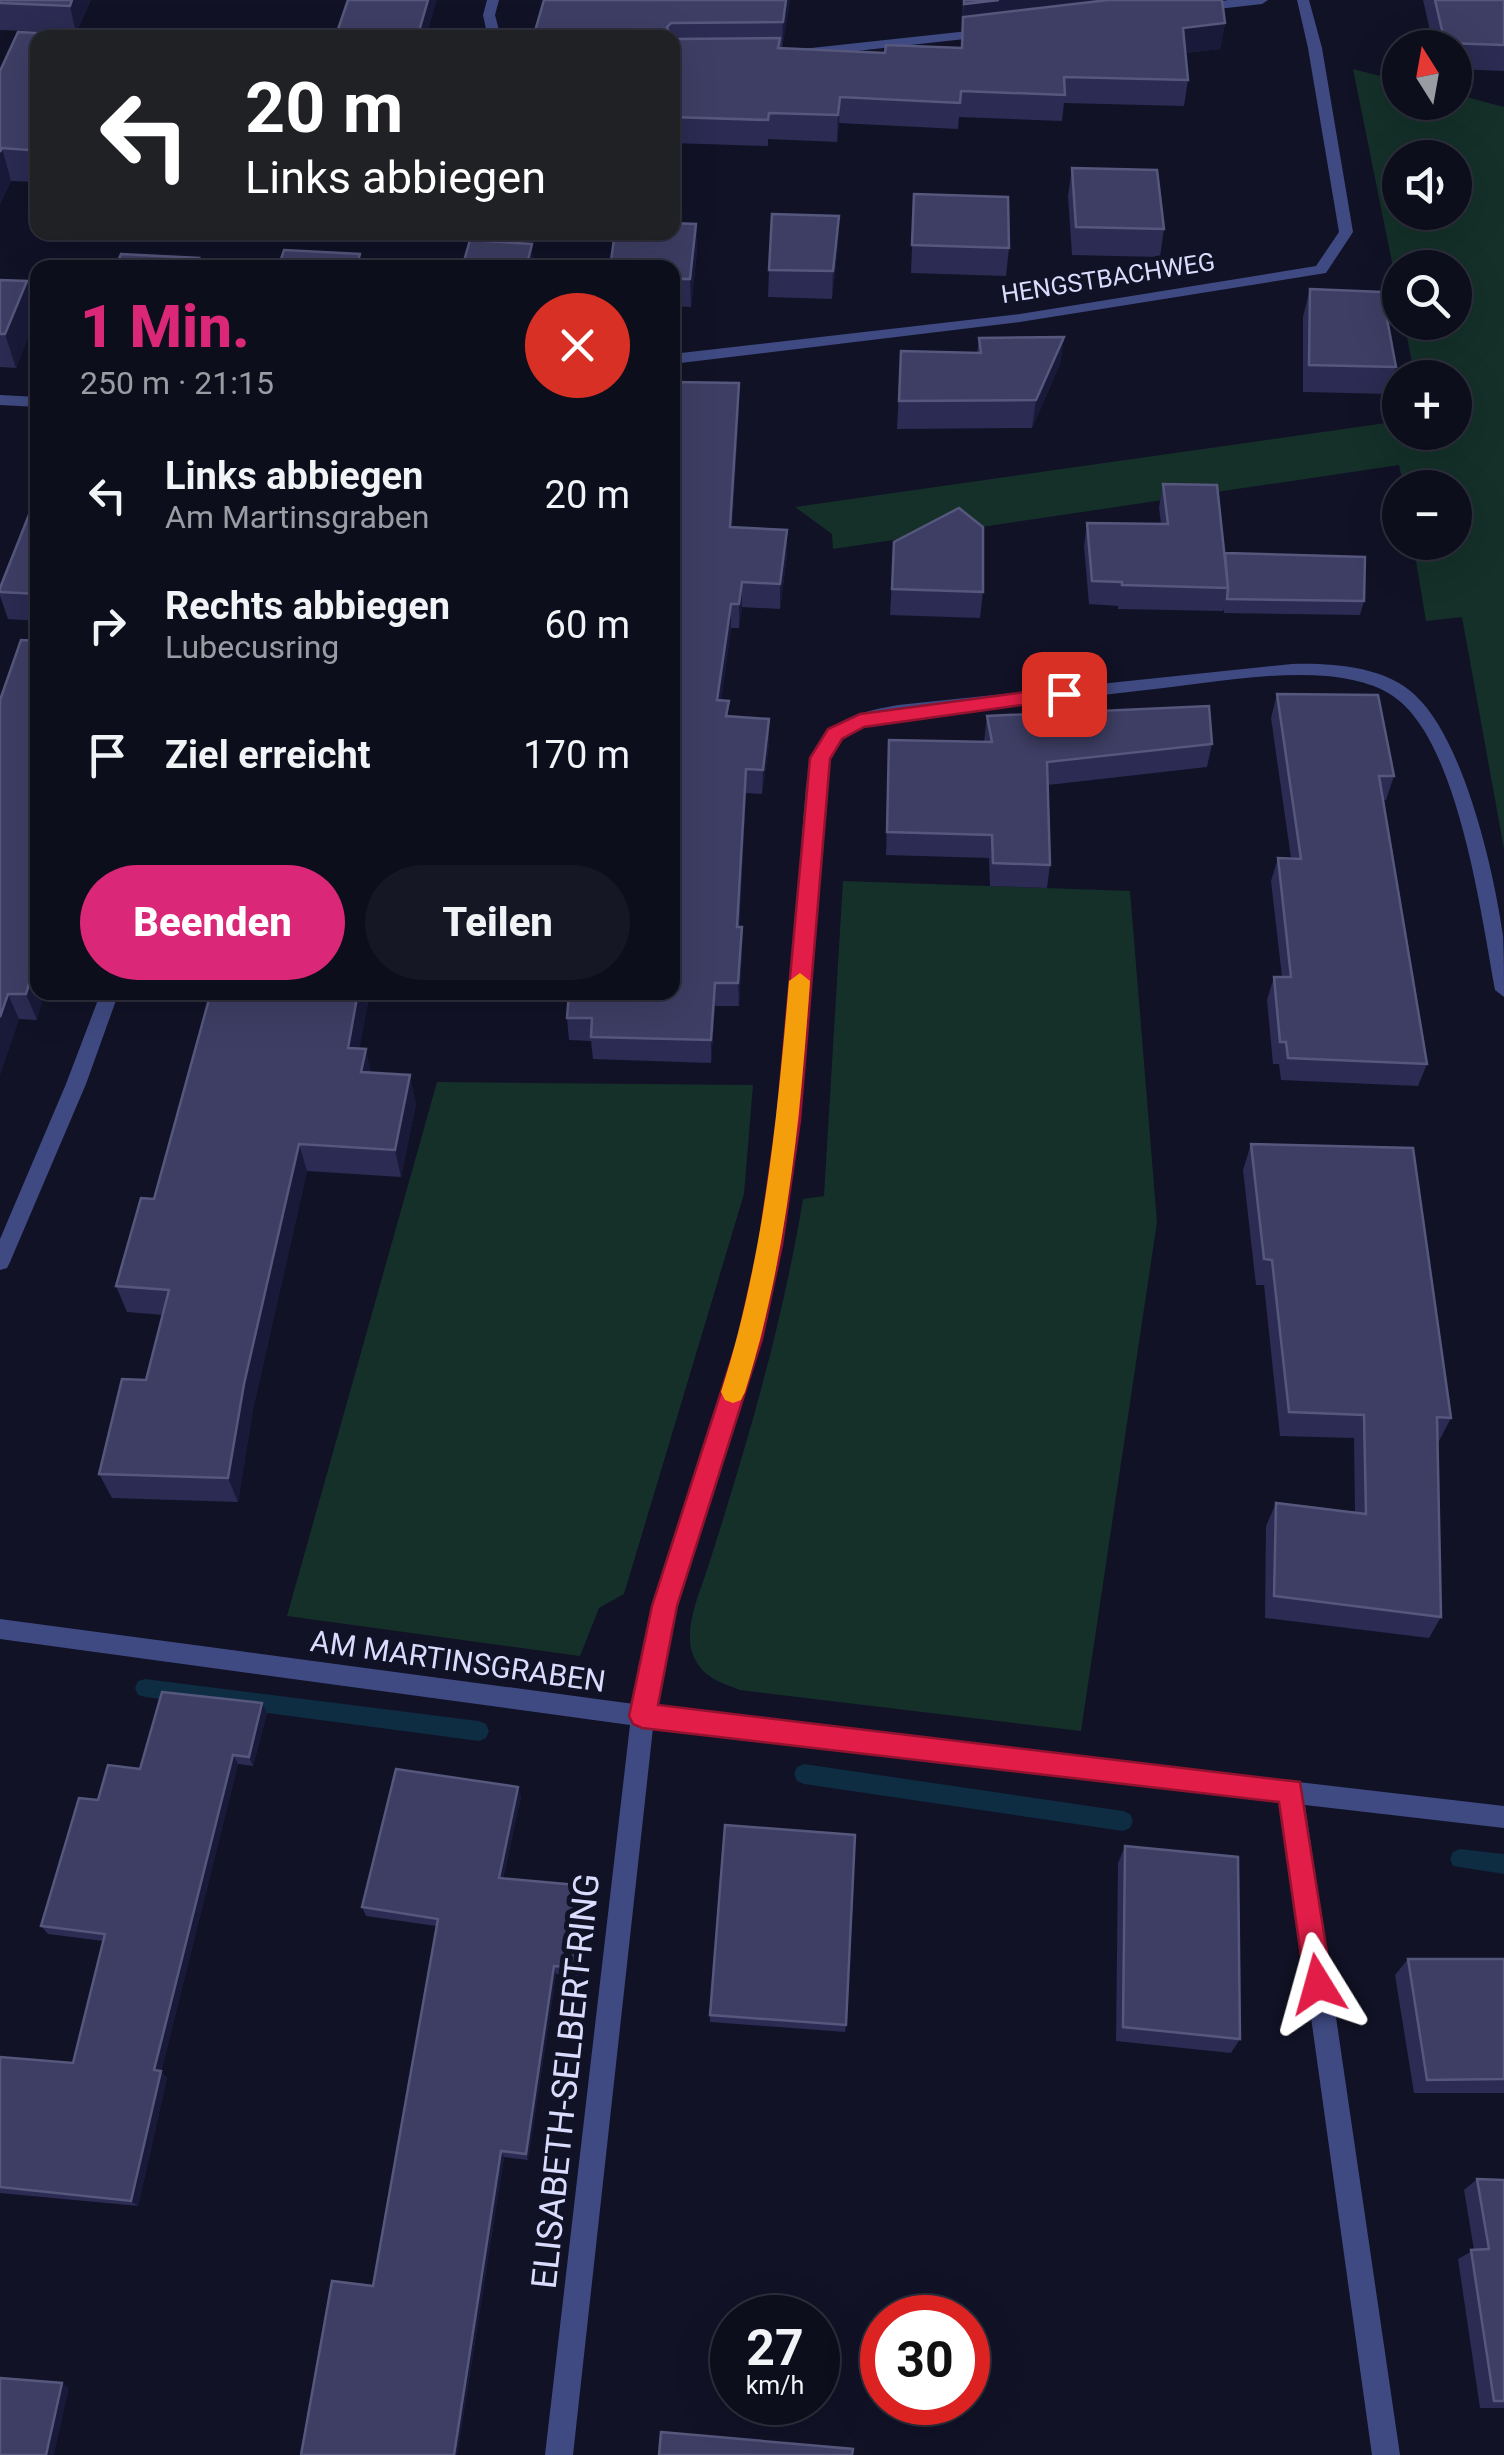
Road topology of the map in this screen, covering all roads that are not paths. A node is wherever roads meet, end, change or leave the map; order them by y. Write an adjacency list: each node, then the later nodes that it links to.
1 (494, 0): 5 (street)
2 (1262, 0): 4 (street)
3 (1302, 0): 8 (street, HENGSTBACHWEG)
4 (1184, 10)
5 (493, 30)
6 (1006, 31): 7 (street)
7 (780, 56)
8 (680, 359)
9 (0, 400): 10 (street)
10 (30, 402)
11 (1504, 990): 15 (street, ELISABETH-SELBERT-RING)
12 (107, 1000): 13 (street)
13 (0, 1262)
14 (1, 1632): 15 (street, AM MARTINSGRABEN)
15 (642, 1716): 16 (street, AM MARTINSGRABEN); 18 (street, ELISABETH-SELBERT-RING)
16 (1290, 1791): 17 (street, AM MARTINSGRABEN); 19 (street)
17 (1504, 1817)
18 (559, 2455)
19 (1386, 2455)

